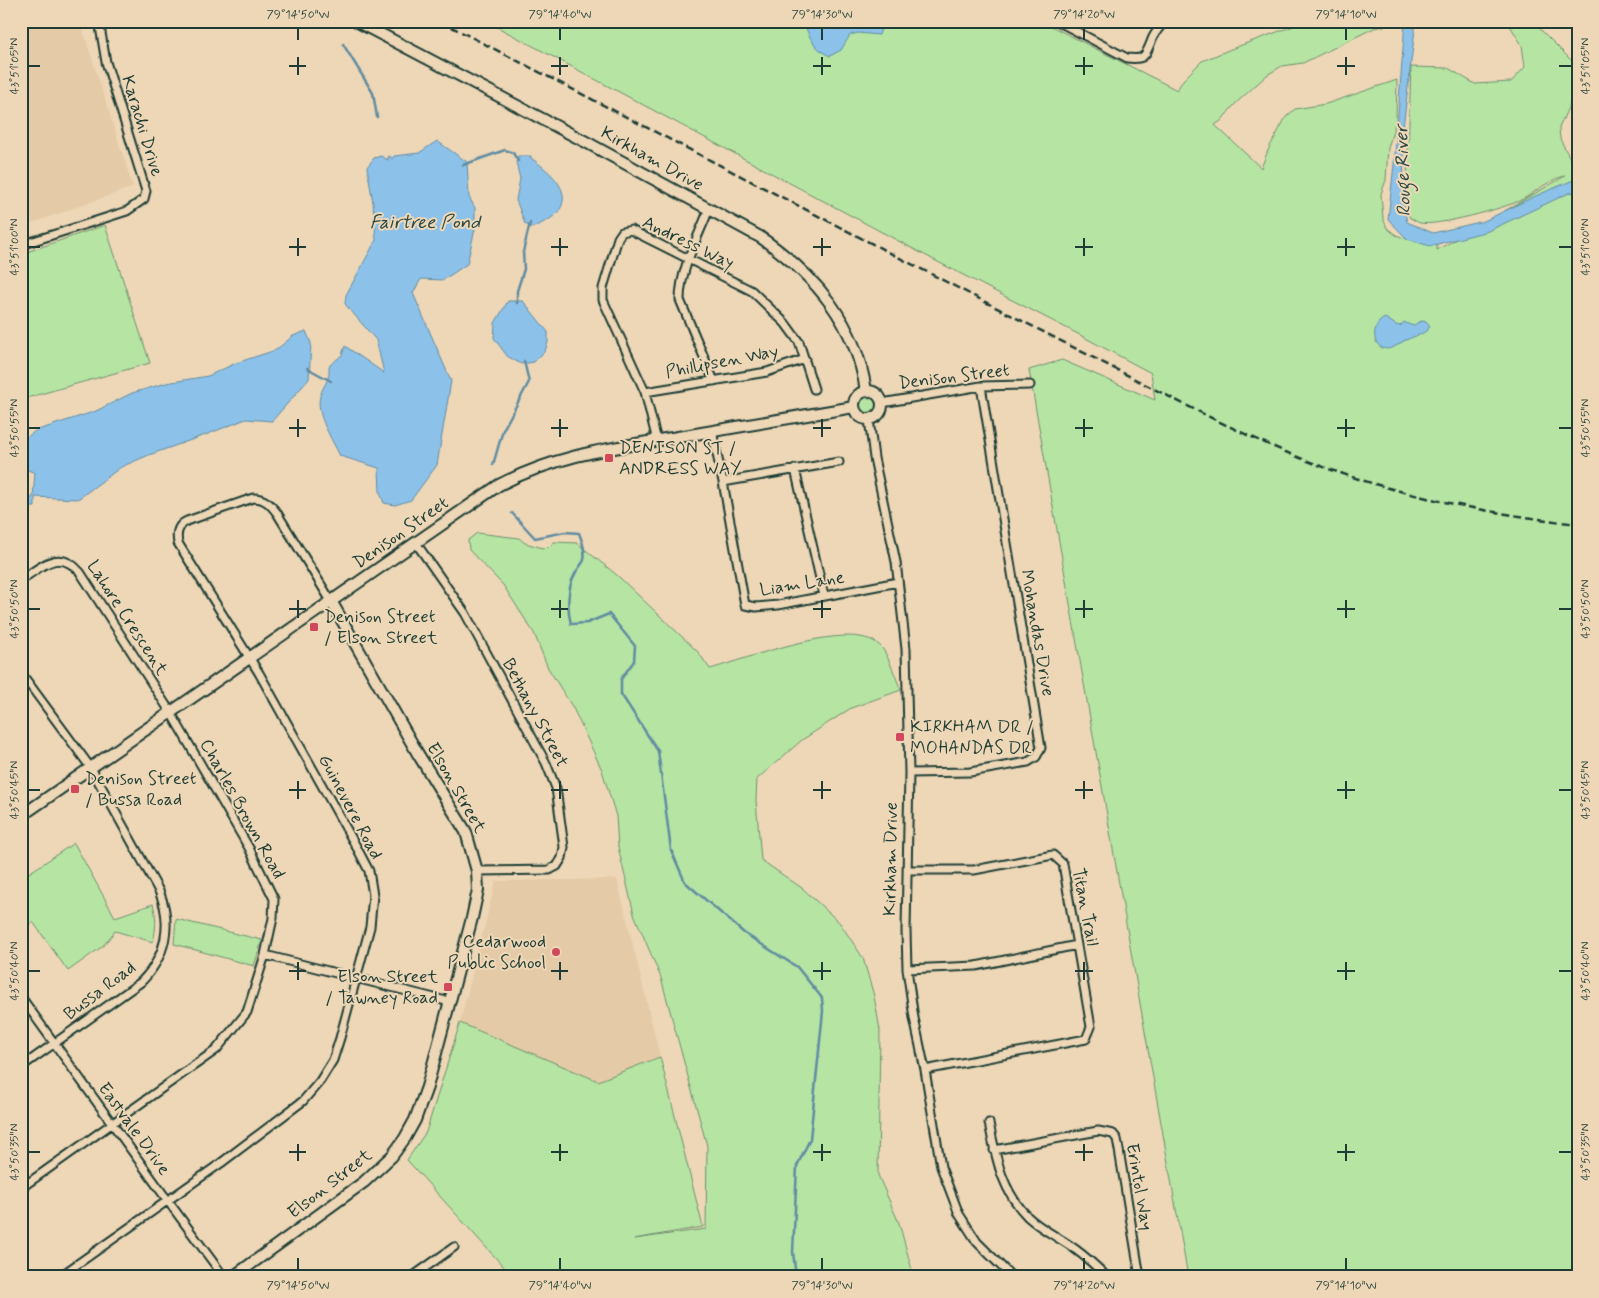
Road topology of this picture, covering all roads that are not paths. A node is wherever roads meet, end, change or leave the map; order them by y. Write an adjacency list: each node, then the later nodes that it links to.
1 (99, 21): 6 (street, Karachi Drive)
2 (356, 21): 5 (street, Kirkham Drive)
3 (1058, 21): 4 (street)
4 (1165, 21)
5 (709, 209): 7 (street); 13 (street, Kirkham Drive)
6 (21, 245)
7 (689, 259): 8 (street, Andress Way); 9 (street); 14 (street, Andress Way)
8 (805, 359): 9 (street, Phillipsen Way); 12 (street, Andress Way)
9 (714, 381): 14 (street, Phillipsen Way)
10 (1030, 385): 11 (street, Denison Street)
11 (980, 386): 15 (street, Denison Street); 32 (street, Mohandas Drive)
12 (814, 389)
13 (866, 391): 15 (street); 16 (street)
14 (645, 392): 19 (street, Andress Way)
15 (882, 403): 17 (street)
16 (854, 407): 17 (street); 18 (street, Denison Street)
17 (869, 419): 25 (street, Kirkham Drive)
18 (712, 431): 19 (street, Denison Street); 22 (street)
19 (657, 441): 23 (street, Denison Street)
20 (839, 462): 21 (street)
21 (794, 469): 22 (street); 26 (street)
22 (723, 482): 26 (street, Liam Lane)
23 (416, 543): 27 (street, Denison Street); 35 (street, Bethany Street)
24 (21, 580): 30 (street, Lahore Crescent)
25 (898, 582): 26 (street, Liam Lane); 32 (street, Kirkham Drive)
26 (824, 596)
27 (332, 601): 28 (street, Denison Street); 28 (street, Guinevere Road); 35 (street, Elson Street)
28 (250, 658): 30 (street, Denison Street); 39 (street, Guinevere Road)
29 (21, 673): 31 (street)
30 (171, 713): 31 (street, Denison Street); 37 (street, Charles Brown Road)
31 (91, 768): 33 (street, Denison Street); 42 (street, Bussa Road)
32 (909, 773): 34 (street, Kirkham Drive)
33 (21, 816)
34 (907, 870): 36 (street, Titan Trail); 38 (street, Kirkham Drive)
35 (477, 871): 41 (street, Elson Street)
36 (1078, 945): 38 (street); 44 (street, Titan Trail)
37 (265, 955): 39 (street); 45 (street, Charles Brown Road)
38 (907, 969): 44 (street, Kirkham Drive)
39 (355, 978): 41 (street); 49 (street, Guinevere Road)
40 (21, 997): 42 (street, Eastvale Drive)
41 (450, 1002): 53 (street, Elson Street)
42 (54, 1044): 43 (street, Bussa Road); 45 (street, Eastvale Drive)
43 (21, 1067)
44 (925, 1070): 55 (street, Kirkham Drive)
45 (111, 1123): 48 (street, Charles Brown Road); 49 (street, Eastvale Drive)
46 (989, 1123): 47 (street)
47 (994, 1150): 56 (street); 57 (street, Erintol Way)
48 (21, 1188)
49 (168, 1201): 51 (street, Guinevere Road); 52 (street, Eastvale Drive)
50 (454, 1247): 54 (street)
51 (59, 1277)
52 (224, 1277)
53 (233, 1277)
54 (412, 1277)
55 (1012, 1277)
56 (1107, 1277)
57 (1140, 1277)

